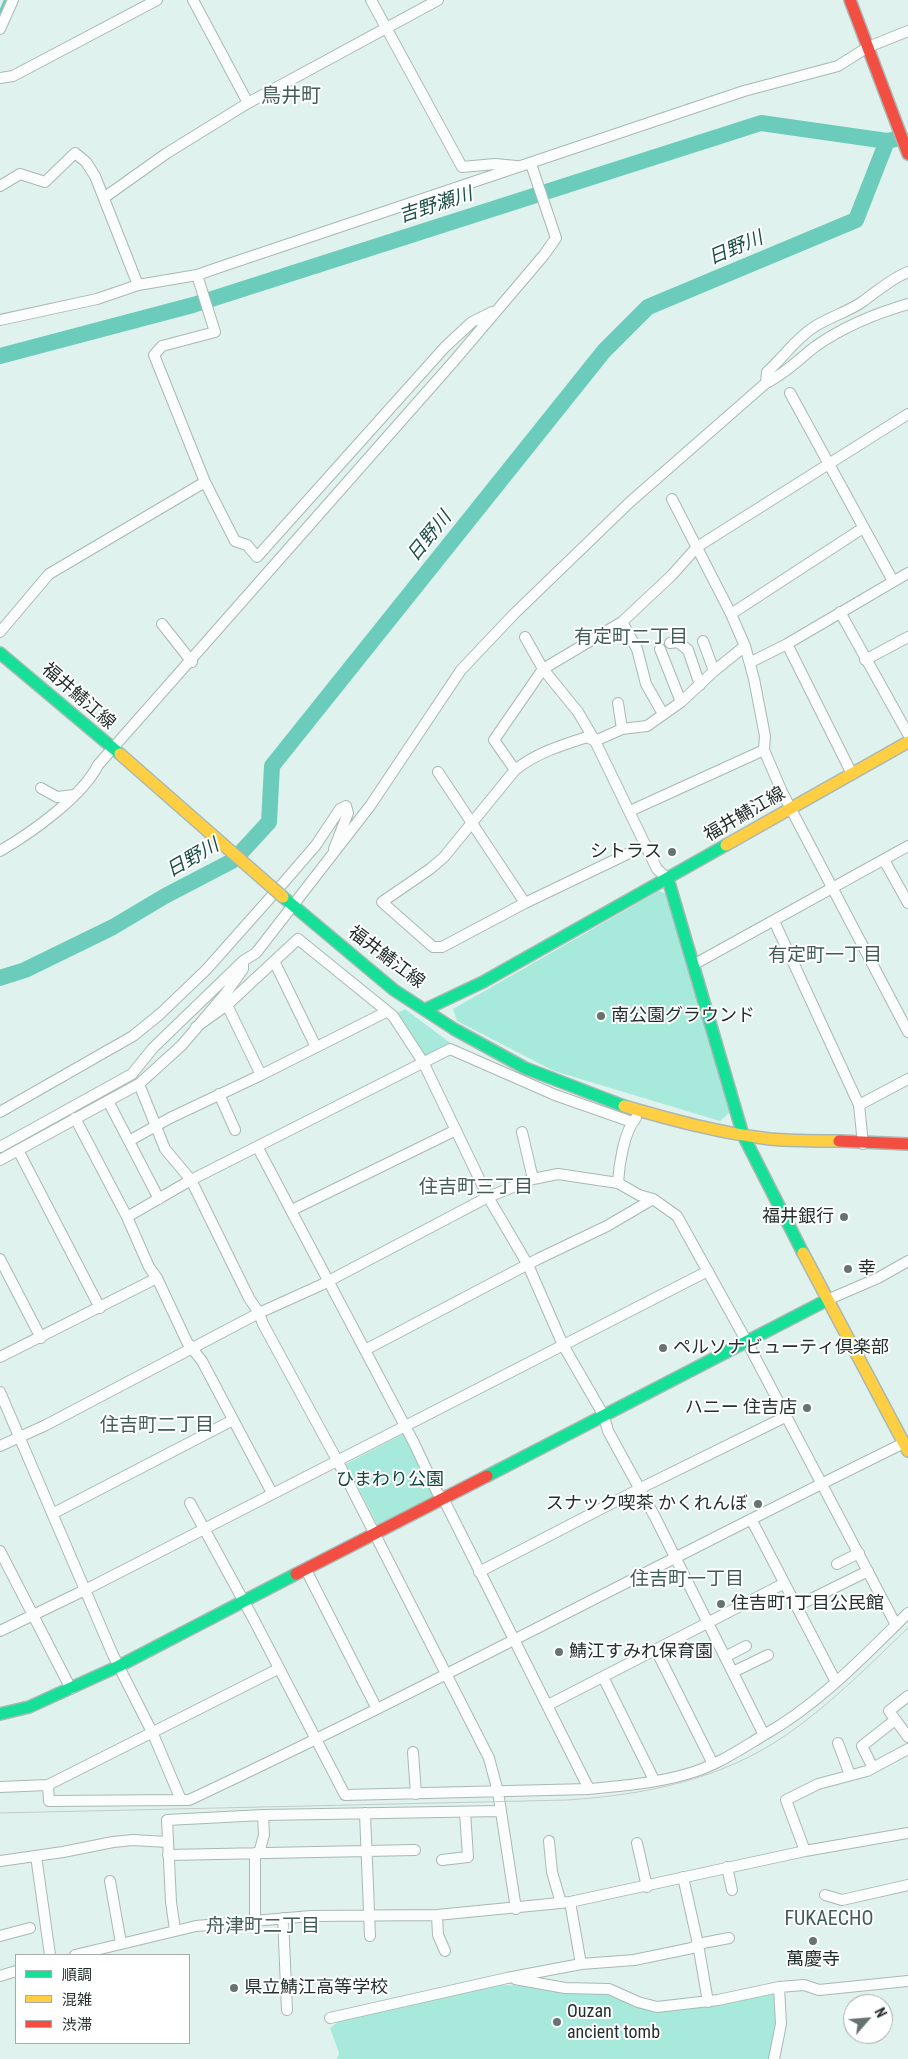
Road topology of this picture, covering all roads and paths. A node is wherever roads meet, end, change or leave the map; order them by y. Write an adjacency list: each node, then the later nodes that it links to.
1 (13, 0): 8 (street)
2 (157, 0): 11 (street)
3 (193, 0): 12 (street)
4 (371, 0): 7 (street)
5 (438, 0): 7 (street)
6 (850, 0): 10 (street)
7 (386, 27): 12 (street); 15 (street)
8 (0, 29)
9 (908, 32): 10 (street)
10 (870, 53): 13 (street); 14 (street)
11 (0, 78)
12 (248, 103): 17 (street)
13 (908, 154)
14 (532, 164): 15 (street); 22 (street)
15 (520, 167): 19 (street)
16 (0, 186): 17 (street)
17 (104, 197): 20 (street)
18 (908, 272): 24 (street)
19 (197, 274): 20 (street); 28 (street)
20 (138, 284): 23 (street)
21 (908, 304): 24 (street)
22 (495, 311): 28 (street); 48 (street)
23 (0, 320)
24 (766, 383): 73 (street)
25 (790, 393): 27 (street)
26 (908, 414): 27 (street)
27 (829, 463): 30 (street); 31 (street)
28 (205, 482): 38 (street)
29 (672, 499): 31 (street)
30 (864, 528): 33 (street); 35 (street)
31 (697, 547): 35 (street); 36 (street)
32 (908, 573): 33 (street)
33 (893, 581): 34 (street)
34 (840, 612): 43 (street); 47 (street)
35 (731, 614): 44 (street)
36 (622, 622): 50 (street); 55 (street)
37 (162, 624): 48 (street)
38 (0, 632)
39 (524, 637): 50 (street)
40 (908, 637): 47 (street)
41 (703, 641): 51 (street)
42 (670, 643): 52 (street)
43 (787, 644): 49 (street); 64 (street)
44 (745, 646): 49 (street); 51 (street)
45 (660, 649): 53 (street)
46 (0, 653): 61 (street, 福井鯖江線)
47 (865, 660): 57 (street)
48 (192, 662): 61 (street)
49 (751, 662): 60 (street)
50 (543, 669): 58 (street); 62 (street)
51 (714, 671): 52 (street)
52 (700, 685): 53 (street)
53 (681, 702): 55 (street)
54 (618, 703): 56 (street)
55 (663, 714): 56 (street)
56 (622, 728): 58 (street)
57 (908, 734)
58 (595, 741): 62 (street); 68 (street)
59 (908, 742): 64 (street, 福井鯖江線)
60 (764, 750): 67 (street); 68 (street)
61 (116, 752): 66 (street); 79 (street, 福井鯖江線, bridge)
62 (515, 770): 69 (street)
63 (438, 772): 69 (street)
64 (852, 774): 67 (street, 福井鯖江線)
65 (41, 788): 66 (street)
66 (75, 794): 72 (street)
67 (791, 809): 75 (street, 福井鯖江線); 76 (street)
68 (630, 811): 70 (street)
69 (472, 823): 77 (street); 77 (street)
70 (646, 845): 75 (street); 77 (street)
71 (908, 846): 74 (street)
72 (0, 851)
73 (331, 858): 79 (street); 98 (street)
74 (884, 860): 76 (street); 78 (street)
75 (668, 879): 83 (street); 85 (street, 福井鯖江線)
76 (832, 888): 80 (street); 88 (street)
77 (525, 903)
78 (908, 904)
79 (294, 906): 81 (street); 85 (street, 福井鯖江線)
80 (774, 921): 83 (street); 96 (street)
81 (244, 961): 87 (street); 109 (street)
82 (274, 961): 84 (street); 86 (street); 89 (street)
83 (693, 965): 105 (street)
84 (227, 1005): 87 (street); 91 (street)
85 (426, 1008): 97 (street)
86 (386, 1012): 89 (street); 90 (street)
87 (196, 1027): 93 (street)
88 (908, 1032)
89 (316, 1047): 91 (street)
90 (423, 1062): 100 (street); 103 (street); 110 (street)
91 (261, 1075): 94 (street)
92 (908, 1079): 96 (street)
93 (139, 1084): 95 (street); 101 (street)
94 (219, 1094): 101 (street); 102 (street)
95 (108, 1102): 99 (street); 106 (street)
96 (859, 1105): 107 (street)
97 (642, 1111): 100 (street); 105 (street)
98 (0, 1112)
99 (75, 1118): 111 (street); 120 (street)
100 (632, 1122): 115 (street)
101 (157, 1127): 106 (street); 114 (street)
102 (235, 1130)
103 (456, 1130): 116 (street); 119 (street)
104 (522, 1132): 113 (street)
105 (743, 1136): 107 (street); 127 (street)
106 (129, 1141): 117 (street)
107 (863, 1144): 108 (street)
108 (908, 1144)
109 (0, 1147)
110 (258, 1148): 114 (street); 119 (street)
111 (18, 1150): 112 (street); 128 (street)
112 (0, 1160)
113 (533, 1179): 115 (street); 116 (street)
114 (191, 1180): 117 (street); 129 (street)
115 (618, 1183): 118 (street)
116 (488, 1198): 123 (street); 126 (street)
117 (159, 1199): 120 (street)
118 (653, 1199): 123 (street); 124 (street)
119 (292, 1210): 126 (street)
120 (127, 1217): 125 (street)
121 (0, 1259): 130 (street)
122 (908, 1261): 127 (street)
123 (528, 1265): 132 (street); 134 (street)
124 (708, 1271): 131 (street); 132 (street)
125 (158, 1278): 128 (street); 133 (street)
126 (327, 1281): 129 (street); 134 (street)
127 (827, 1300): 131 (street); 143 (street)
128 (100, 1308): 130 (street)
129 (260, 1312): 133 (street); 144 (street)
130 (41, 1338): 135 (street)
131 (747, 1342): 137 (street); 138 (street)
132 (563, 1345): 137 (street); 140 (street)
133 (194, 1349): 139 (street); 141 (street)
134 (365, 1350): 140 (street)
135 (0, 1357)
136 (1, 1398): 141 (street)
137 (604, 1416): 146 (street); 148 (street)
138 (785, 1417): 145 (street); 146 (street)
139 (233, 1420): 147 (street); 150 (street)
140 (405, 1427): 144 (street); 148 (street)
141 (20, 1437): 142 (street); 150 (street)
142 (0, 1446)
143 (906, 1446): 145 (street)
144 (336, 1460): 147 (street); 153 (street)
145 (822, 1483): 151 (street); 155 (street)
146 (640, 1489): 156 (street); 160 (street)
147 (272, 1493): 152 (street)
148 (444, 1500): 153 (street); 160 (street)
149 (190, 1504): 152 (street)
150 (54, 1513): 162 (street)
151 (751, 1519): 156 (street); 161 (street)
152 (204, 1529): 162 (street); 163 (street)
153 (374, 1534): 158 (street); 178 (street)
154 (0, 1551): 166 (street)
155 (859, 1553): 157 (street); 159 (street)
156 (674, 1557): 167 (street); 170 (street)
157 (837, 1564)
158 (306, 1570): 163 (street); 184 (street)
159 (868, 1571): 164 (street); 168 (street)
160 (479, 1572): 170 (street)
161 (783, 1584): 164 (street); 167 (street)
162 (85, 1590): 166 (street); 175 (street)
163 (243, 1602): 175 (street); 176 (street)
164 (796, 1606): 180 (street)
165 (908, 1613): 168 (street)
166 (33, 1616): 169 (street); 181 (street)
167 (707, 1623): 172 (street); 174 (street)
168 (896, 1625): 180 (street)
169 (0, 1631)
170 (515, 1640): 178 (street); 183 (street)
171 (746, 1646): 174 (street)
172 (656, 1650): 179 (street); 194 (street)
173 (768, 1655): 177 (street)
174 (725, 1657): 177 (street)
175 (119, 1666): 181 (street); 187 (street)
176 (278, 1669): 187 (street); 190 (street)
177 (733, 1672): 188 (street)
178 (445, 1674): 184 (street); 201 (street)
179 (603, 1677): 183 (street); 197 (street)
180 (836, 1682): 188 (street)
181 (71, 1690): 185 (street)
182 (908, 1696): 186 (street)
183 (548, 1705): 200 (street)
184 (376, 1708): 190 (street)
185 (0, 1714)
186 (895, 1720): 189 (street); 195 (street)
187 (153, 1734): 198 (street); 203 (street)
188 (764, 1735): 194 (street)
189 (908, 1737)
190 (316, 1740): 202 (street); 203 (street)
191 (838, 1743): 196 (street)
192 (908, 1749): 195 (street)
193 (414, 1752): 202 (street)
194 (713, 1764): 197 (street)
195 (873, 1768): 196 (street)
196 (850, 1775): 214 (street)
197 (654, 1780): 200 (street)
198 (48, 1785): 199 (street); 203 (street)
199 (0, 1787)
200 (590, 1789): 201 (street)
201 (498, 1792): 202 (street); 204 (street)
202 (416, 1794)
203 (181, 1800)
204 (501, 1811): 205 (street); 228 (street)
205 (465, 1812): 206 (street); 218 (street)
206 (365, 1814): 207 (street); 213 (street)
207 (264, 1815): 210 (street); 215 (street)
208 (908, 1833): 214 (street)
209 (549, 1841): 227 (street)
210 (167, 1842): 216 (street); 217 (street)
211 (637, 1843): 224 (street)
212 (415, 1850): 213 (street)
213 (365, 1851): 215 (street); 230 (street)
214 (805, 1851): 220 (street)
215 (257, 1853): 216 (street); 232 (street)
216 (168, 1855): 234 (street)
217 (36, 1856): 219 (street); 241 (street)
218 (442, 1860)
219 (0, 1861)
220 (727, 1867): 221 (street); 225 (street)
221 (683, 1877): 224 (street); 239 (street)
222 (110, 1881): 238 (street)
223 (908, 1885): 226 (street)
224 (647, 1887): 227 (street)
225 (732, 1890)
226 (825, 1895)
227 (565, 1903): 228 (street); 243 (street)
228 (516, 1909): 229 (street)
229 (437, 1915): 230 (street); 240 (street)
230 (370, 1916): 231 (street); 236 (street)
231 (284, 1918): 232 (street); 250 (street)
232 (255, 1921): 234 (street)
233 (30, 1928): 235 (street)
234 (175, 1930): 238 (street)
235 (0, 1936)
236 (370, 1936)
237 (729, 1938): 239 (street)
238 (120, 1943): 242 (street)
239 (698, 1944): 243 (street); 249 (street)
240 (445, 1951)
241 (50, 1954)
242 (79, 1954)
243 (581, 1964): 246 (street)
244 (15, 1971): 245 (street)
245 (0, 1976)
246 (506, 1978): 249 (street); 251 (street)
247 (908, 1981): 248 (street)
248 (779, 1987): 249 (street); 252 (street)
249 (708, 2002)
250 (287, 2010)
251 (330, 2018)
252 (774, 2059)

